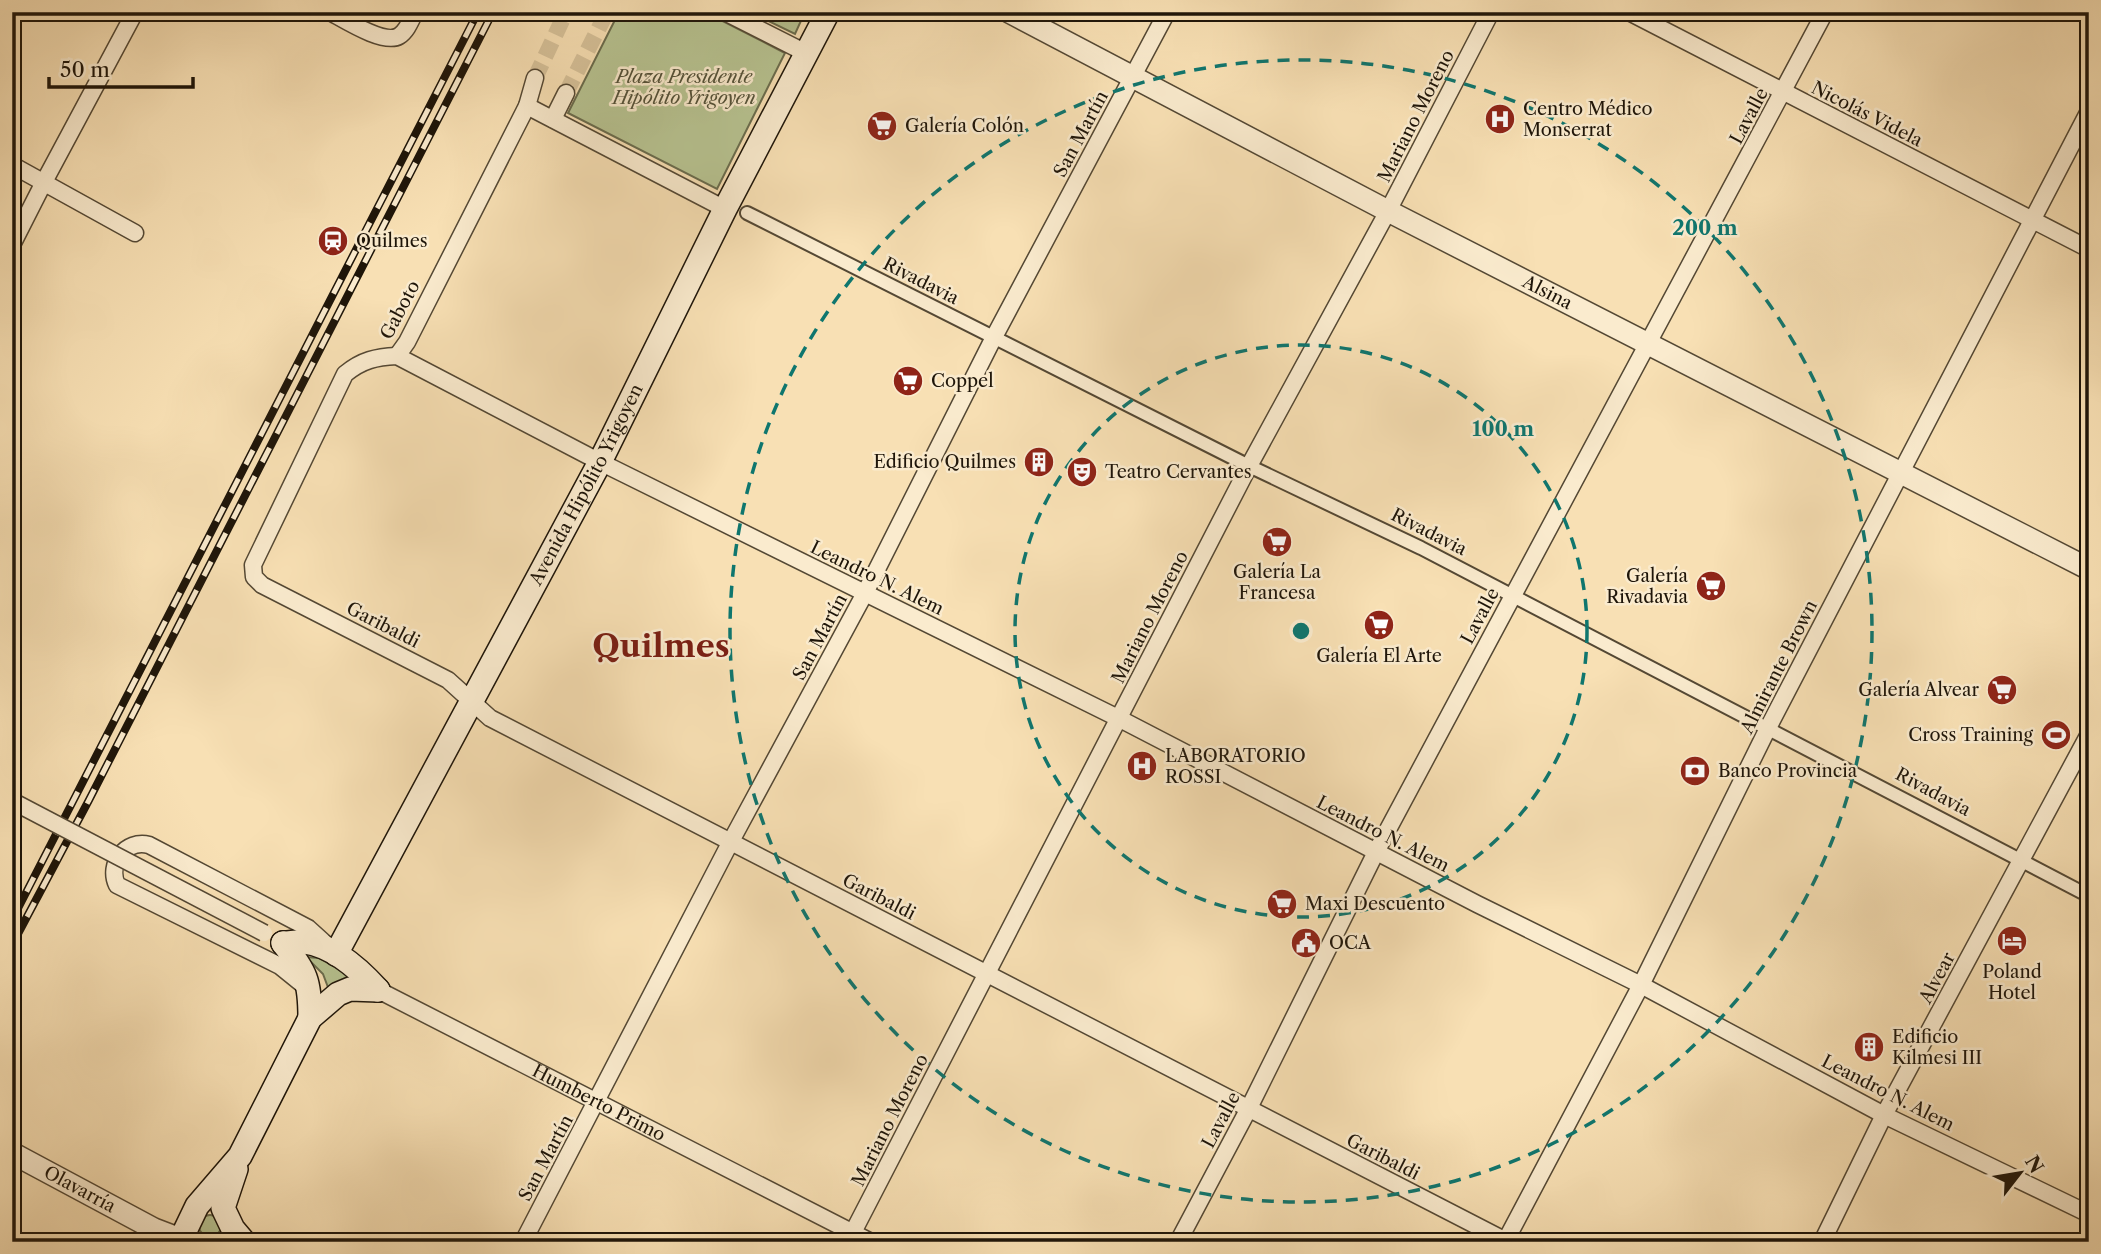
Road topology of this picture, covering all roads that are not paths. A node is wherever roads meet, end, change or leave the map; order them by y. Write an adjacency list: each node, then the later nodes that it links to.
1 (135, 12): 20 (street)
2 (330, 12): 3 (street)
3 (415, 12)
4 (725, 12): 11 (street)
5 (828, 12): 11 (main road, Avenida Hipólito Yrigoyen)
6 (1009, 12): 12 (street, Alsina)
7 (1167, 12): 12 (street, San Martín)
8 (1491, 12): 22 (street, Mariano Moreno)
9 (1629, 12): 15 (street, Nicolás Videla)
10 (1825, 12): 15 (street, Lavalle)
11 (806, 53): 21 (main road, Avenida Hipólito Yrigoyen)
12 (1134, 76): 22 (street, Alsina); 27 (street, San Martín)
13 (535, 78): 16 (street, Gaboto)
14 (566, 93): 18 (street)
15 (1783, 93): 23 (street, Nicolás Videla); 28 (street, Lavalle)
16 (527, 106): 18 (street, Rivadavia); 29 (street, Gaboto)
17 (2089, 111): 23 (street, Almirante Brown)
18 (553, 119): 21 (street, Rivadavia)
19 (12, 165): 20 (street)
20 (44, 182): 24 (street); 25 (street)
21 (736, 211): 27 (street, Rivadavia); 30 (main road, Avenida Hipólito Yrigoyen)
22 (1388, 211): 28 (street, Alsina); 31 (street, Mariano Moreno)
23 (2033, 221): 26 (street, Nicolás Videla); 32 (street, Almirante Brown)
24 (135, 233)
25 (12, 245)
26 (2089, 249)
27 (993, 339): 31 (street, Rivadavia); 35 (street, San Martín)
28 (1649, 345): 32 (street, Alsina); 36 (street, Lavalle)
29 (397, 356): 30 (street, Leandro N. Alem); 33 (street, Gaboto)
30 (600, 462): 35 (street, Leandro N. Alem); 37 (main road, Avenida Hipólito Yrigoyen)
31 (1249, 466): 36 (street, Rivadavia); 38 (street, Mariano Moreno)
32 (1901, 474): 34 (street, Alsina); 39 (street, Almirante Brown)
33 (253, 565): 37 (street, Garibaldi)
34 (2089, 569)
35 (865, 593): 38 (street, Leandro N. Alem); 42 (street, San Martín)
36 (1512, 596): 39 (street, Rivadavia); 43 (street, Lavalle)
37 (472, 701): 42 (street, Garibaldi); 47 (main road, Avenida Hipólito Yrigoyen)
38 (1120, 719): 43 (street, Leandro N. Alem); 48 (street, Mariano Moreno)
39 (1768, 727): 44 (street, Rivadavia); 49 (street, Almirante Brown)
40 (2089, 734): 44 (street, Alvear)
41 (12, 800): 46 (street, bridge)
42 (730, 843): 48 (street, Garibaldi); 53 (street, San Martín)
43 (1376, 852): 49 (street, Leandro N. Alem); 54 (street, Lavalle)
44 (2022, 860): 45 (street, Rivadavia); 55 (street, Alvear)
45 (2089, 896)
46 (273, 938): 47 (main road, Humberto Primo); 50 (main road)
47 (336, 954): 50 (street, Humberto Primo); 51 (main road, Humberto Primo)
48 (987, 974): 54 (street, Garibaldi); 59 (street, Mariano Moreno)
49 (1641, 985): 55 (street, Leandro N. Alem); 60 (street, Almirante Brown)
50 (310, 990): 52 (main road)
51 (379, 990): 52 (main road); 53 (street, Humberto Primo)
52 (310, 1018): 57 (main road)
53 (598, 1100): 59 (street, Humberto Primo); 63 (street, San Martín)
54 (1248, 1110): 60 (street, Garibaldi); 65 (street, Lavalle)
55 (1884, 1115): 58 (street, Leandro N. Alem); 66 (street, Alvear)
56 (12, 1153): 61 (street, Olavarría)
57 (240, 1156): 61 (main road); 62 (main road)
58 (2089, 1214)
59 (851, 1237): 64 (street, Humberto Primo)
60 (1506, 1241)
61 (188, 1242)
62 (244, 1242)
63 (523, 1242)
64 (871, 1242)
65 (1178, 1242)
66 (1822, 1242)

